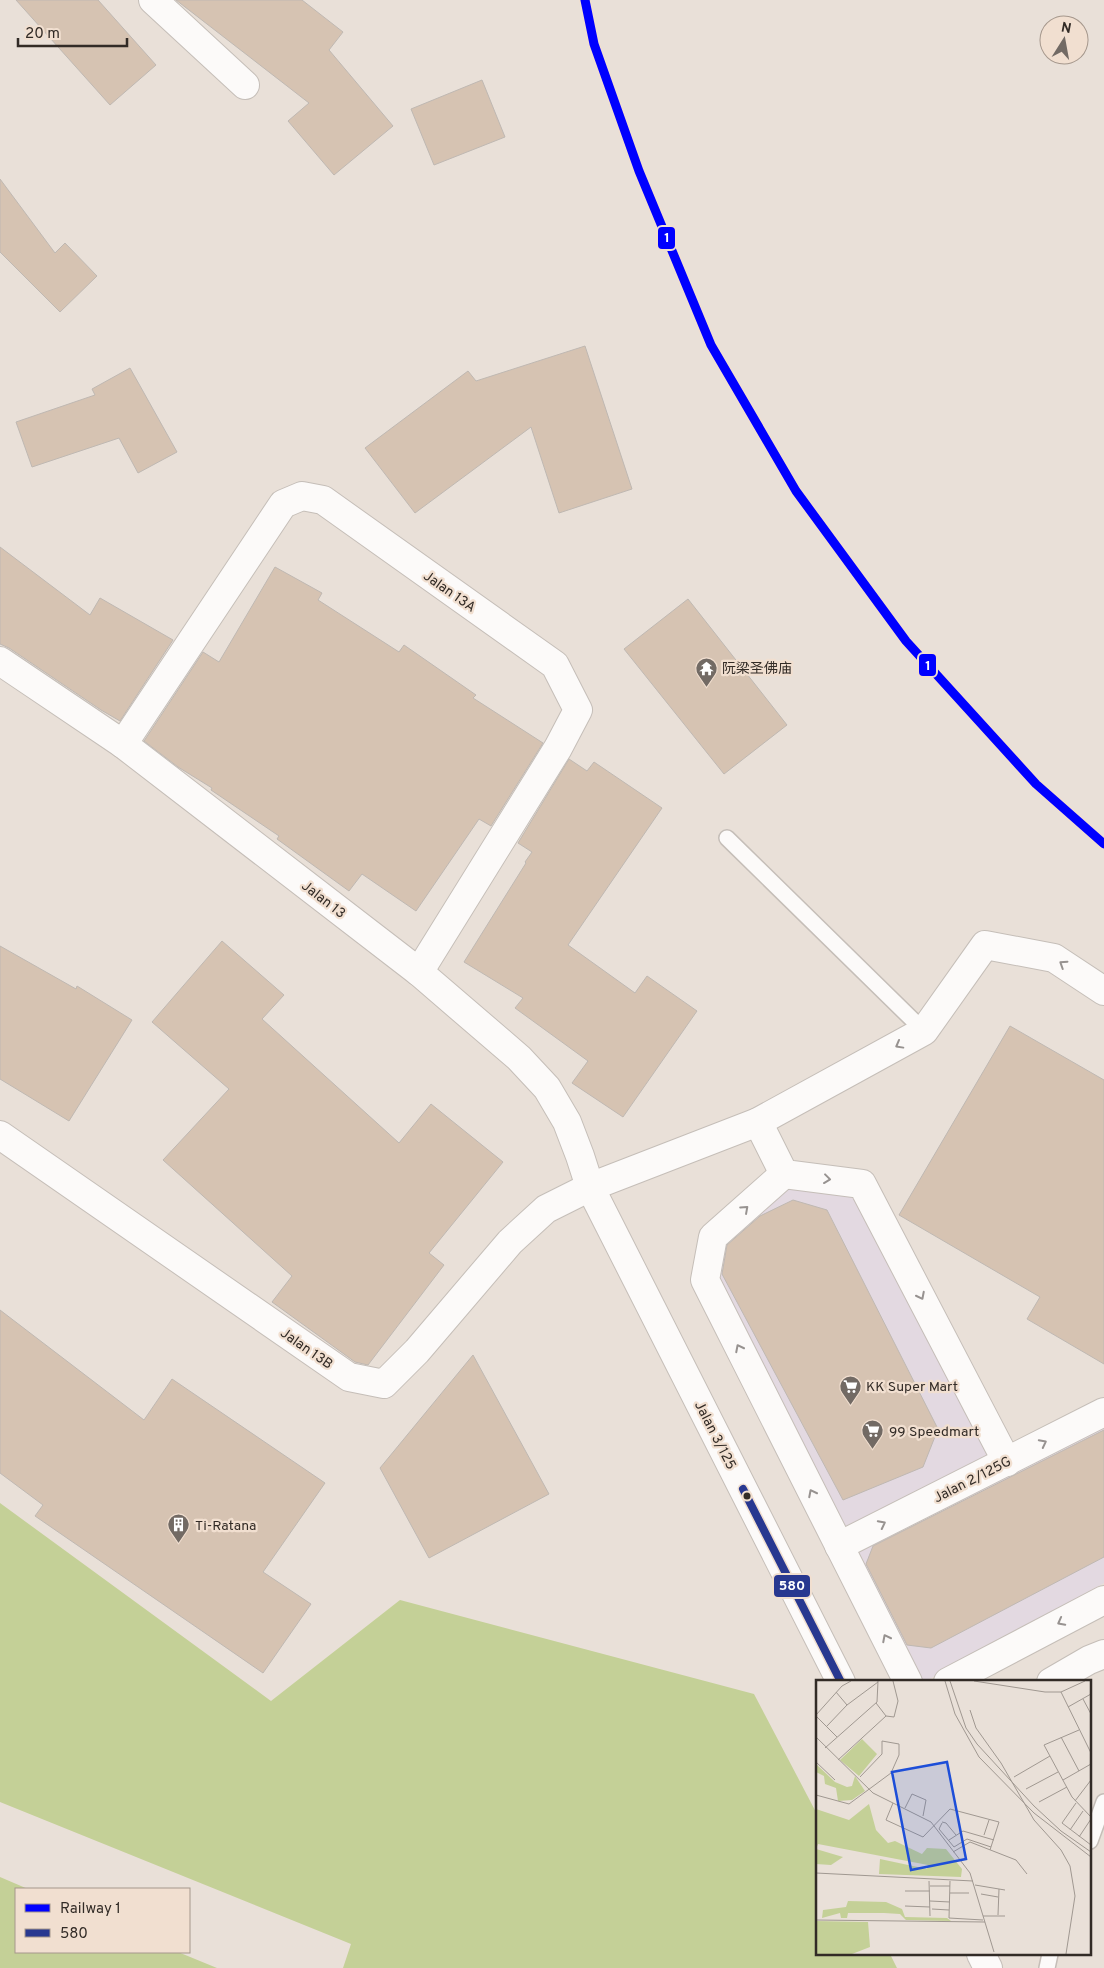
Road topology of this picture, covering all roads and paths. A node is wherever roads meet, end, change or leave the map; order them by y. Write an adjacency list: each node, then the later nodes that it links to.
1 (153, 0): 2 (street)
2 (245, 84)
3 (0, 661): 4 (street, Jalan 13)
4 (123, 744): 6 (street, Jalan 13); 6 (street, Jalan 13A)
5 (727, 838): 8 (lane)
6 (419, 972): 12 (street, Jalan 13)
7 (1104, 990): 8 (street, one-way to 8)
8 (924, 1031): 9 (street, one-way to 9)
9 (758, 1122): 11 (street); 12 (street)
10 (0, 1135): 12 (street, Jalan 13B)
11 (784, 1174): 14 (street, one-way to 14); 15 (street, one-way to 11)
12 (590, 1187): 18 (street, Jalan 3/125)
13 (1104, 1412): 14 (street, Jalan 2/125G, one-way to 13)
14 (1007, 1462): 15 (street, Jalan 2/125G, one-way to 14)
15 (839, 1546): 19 (street, one-way to 15)
16 (1104, 1600): 20 (street, one-way to 20)
17 (1104, 1654): 21 (street)
18 (840, 1680)
19 (907, 1680)
20 (952, 1680)
21 (1054, 1680)
22 (1104, 1802): 23 (lane)
23 (1092, 1835)
24 (982, 1956): 25 (street)
25 (988, 1968)

